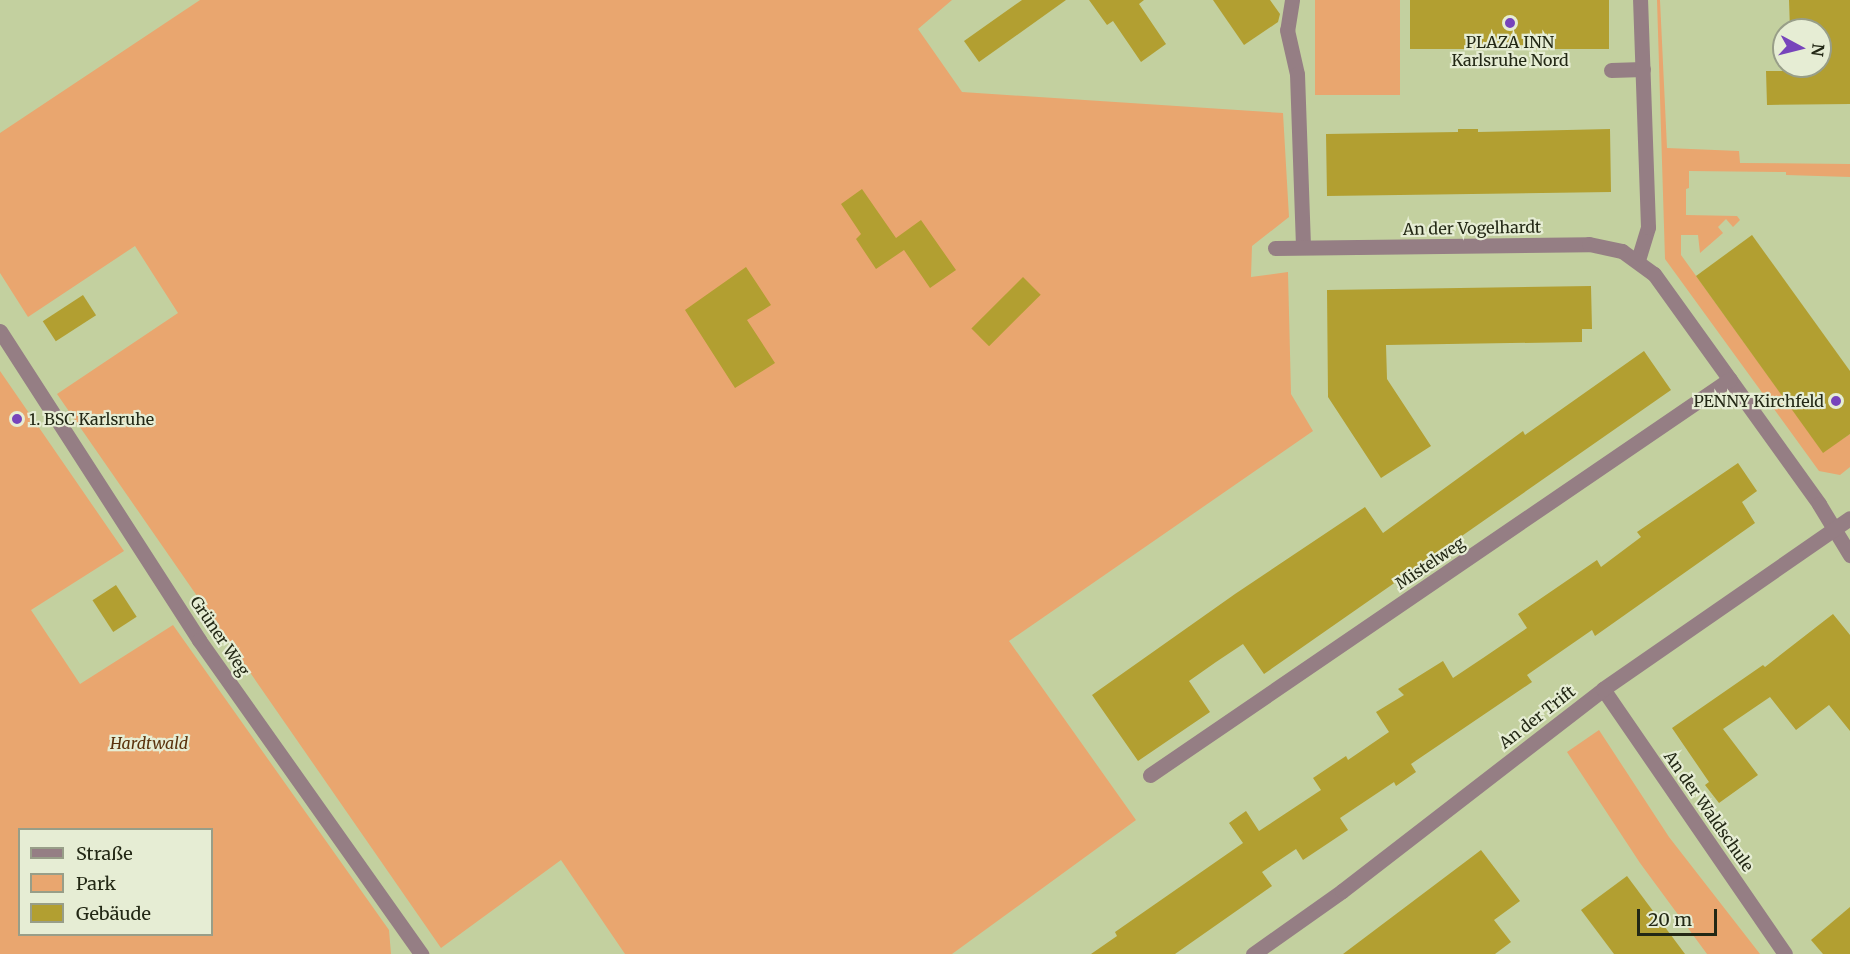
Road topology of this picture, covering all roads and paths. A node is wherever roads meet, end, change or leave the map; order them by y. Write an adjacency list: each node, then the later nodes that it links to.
1 (1292, 0): 5 (street)
2 (1640, 0): 3 (street)
3 (1643, 69): 4 (street); 7 (street)
4 (1611, 70)
5 (1302, 247): 6 (street, An der Vogelhardt); 7 (street, An der Vogelhardt)
6 (1275, 248)
7 (1638, 260): 9 (street, An der Vogelhardt)
8 (0, 331): 15 (street, Grüner Weg)
9 (1730, 379): 11 (street, An der Vogelhardt); 14 (street, Mistelweg)
10 (1850, 518): 11 (street, An der Trift)
11 (1834, 530): 12 (street, An der Vogelhardt); 13 (street, An der Trift)
12 (1850, 555)
13 (1603, 689): 16 (street, An der Trift); 17 (street, An der Waldschule)
14 (1150, 775)
15 (421, 954)
16 (1253, 954)
17 (1785, 954)

